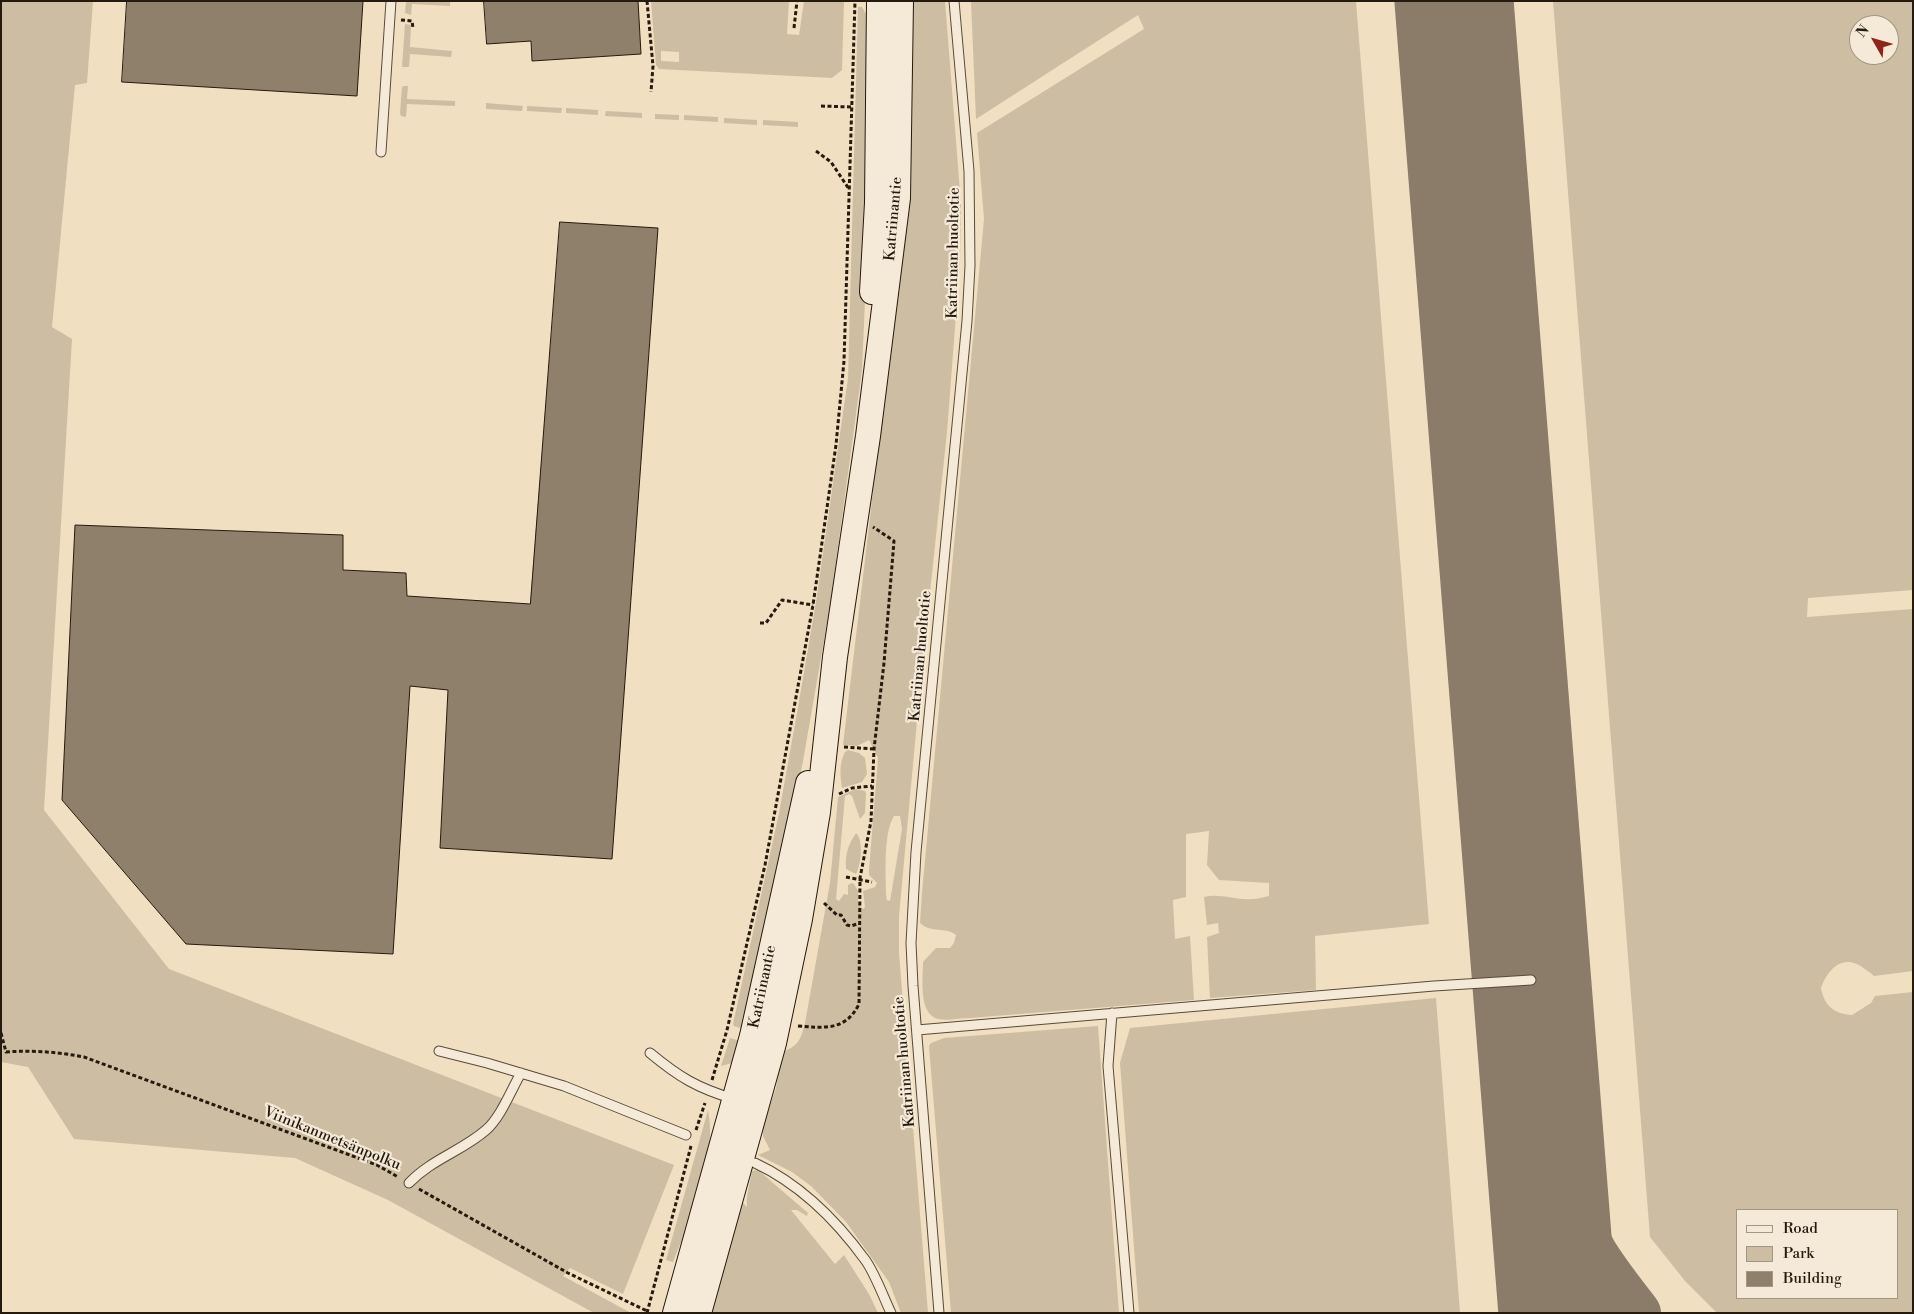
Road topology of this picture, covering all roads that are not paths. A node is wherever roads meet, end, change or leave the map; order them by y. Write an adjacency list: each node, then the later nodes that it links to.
1 (391, 1): 5 (lane)
2 (879, 1): 6 (main road, Katriinantie)
3 (901, 1): 6 (main road, Katriinantie)
4 (954, 1): 9 (lane, Katriinan huoltotie)
5 (381, 152)
6 (868, 436): 13 (main road, Katriinantie)
7 (1532, 980): 8 (lane)
8 (1112, 1013): 9 (lane); 21 (lane)
9 (917, 1030): 20 (lane, Katriinan huoltotie)
10 (438, 1051): 12 (lane)
11 (650, 1053): 13 (lane)
12 (521, 1073): 14 (lane); 16 (lane)
13 (747, 1102): 17 (main road, Katriinantie); 18 (main road, Katriinantie)
14 (690, 1137)
15 (755, 1163): 19 (lane)
16 (409, 1183)
17 (675, 1313)
18 (698, 1313)
19 (891, 1313)
20 (939, 1313)
21 (1129, 1313)

